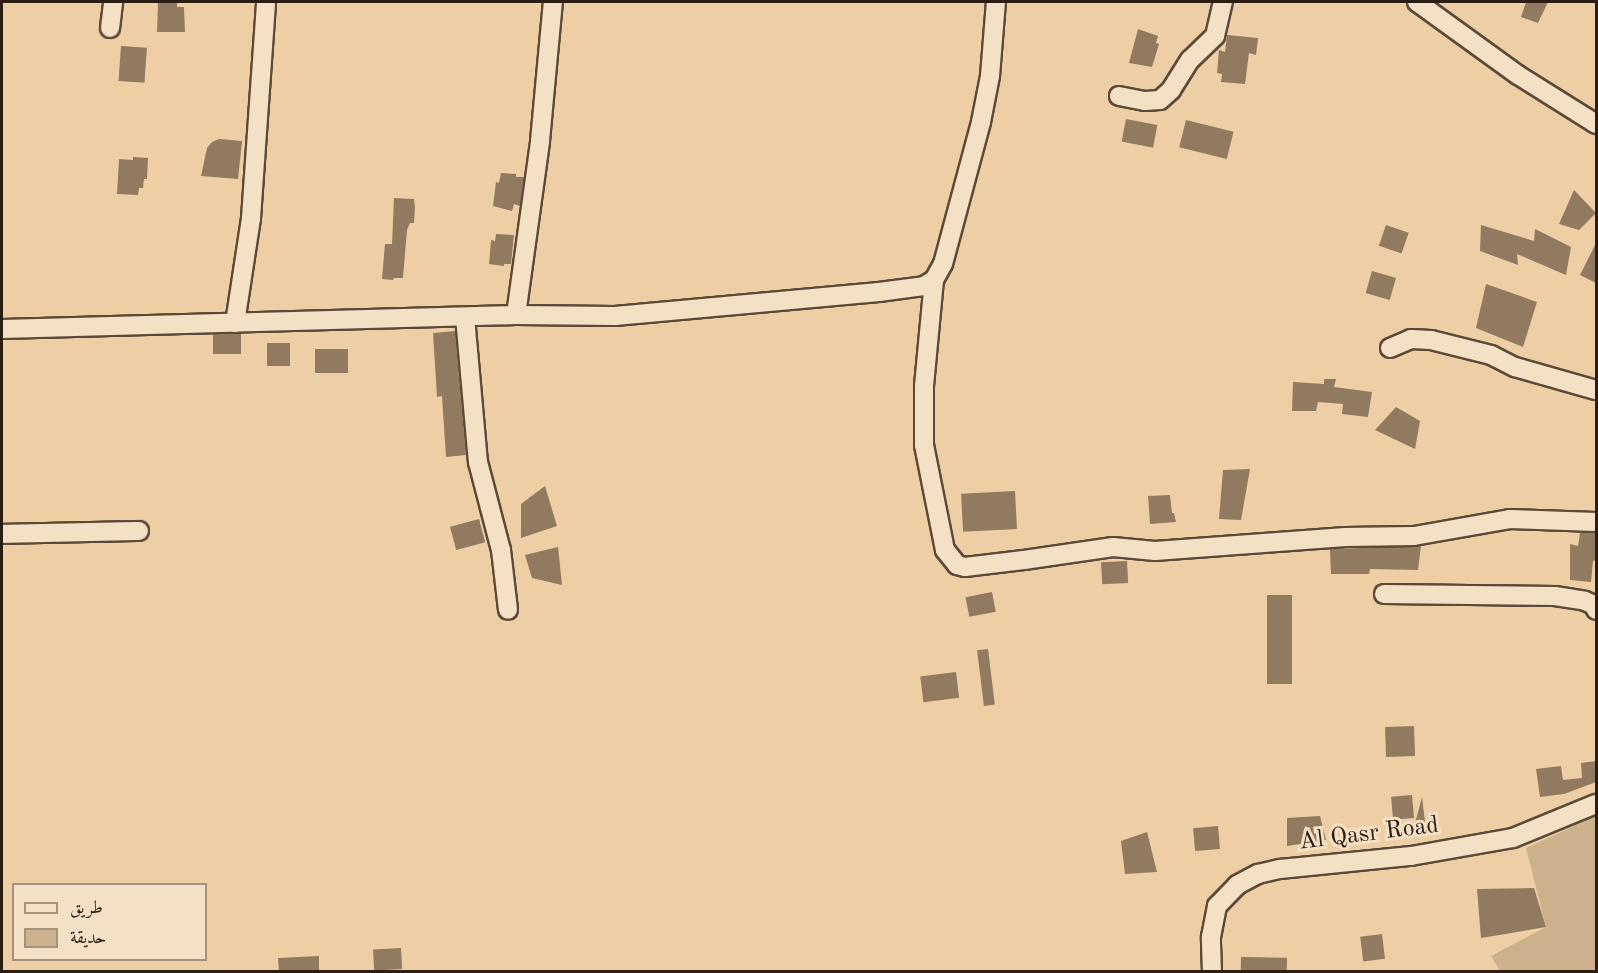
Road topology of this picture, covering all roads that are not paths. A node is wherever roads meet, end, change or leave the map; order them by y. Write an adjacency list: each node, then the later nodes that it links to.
1 (113, 2): 7 (street)
2 (266, 2): 13 (street)
3 (553, 2): 11 (street)
4 (996, 2): 10 (street)
5 (1223, 2): 8 (street)
6 (1418, 2): 9 (street)
7 (110, 28)
8 (1119, 96)
9 (1596, 124)
10 (934, 280): 11 (street); 17 (street)
11 (516, 315): 12 (street)
12 (465, 317): 13 (street); 22 (street)
13 (235, 323): 14 (street)
14 (2, 329)
15 (1390, 348): 16 (street)
16 (1596, 390)
17 (1596, 522)
18 (139, 531): 19 (street)
19 (2, 534)
20 (1384, 594): 21 (street)
21 (1596, 609)
22 (508, 610)
23 (1596, 804): 24 (street, Al Qasr Road)
24 (1212, 972)

